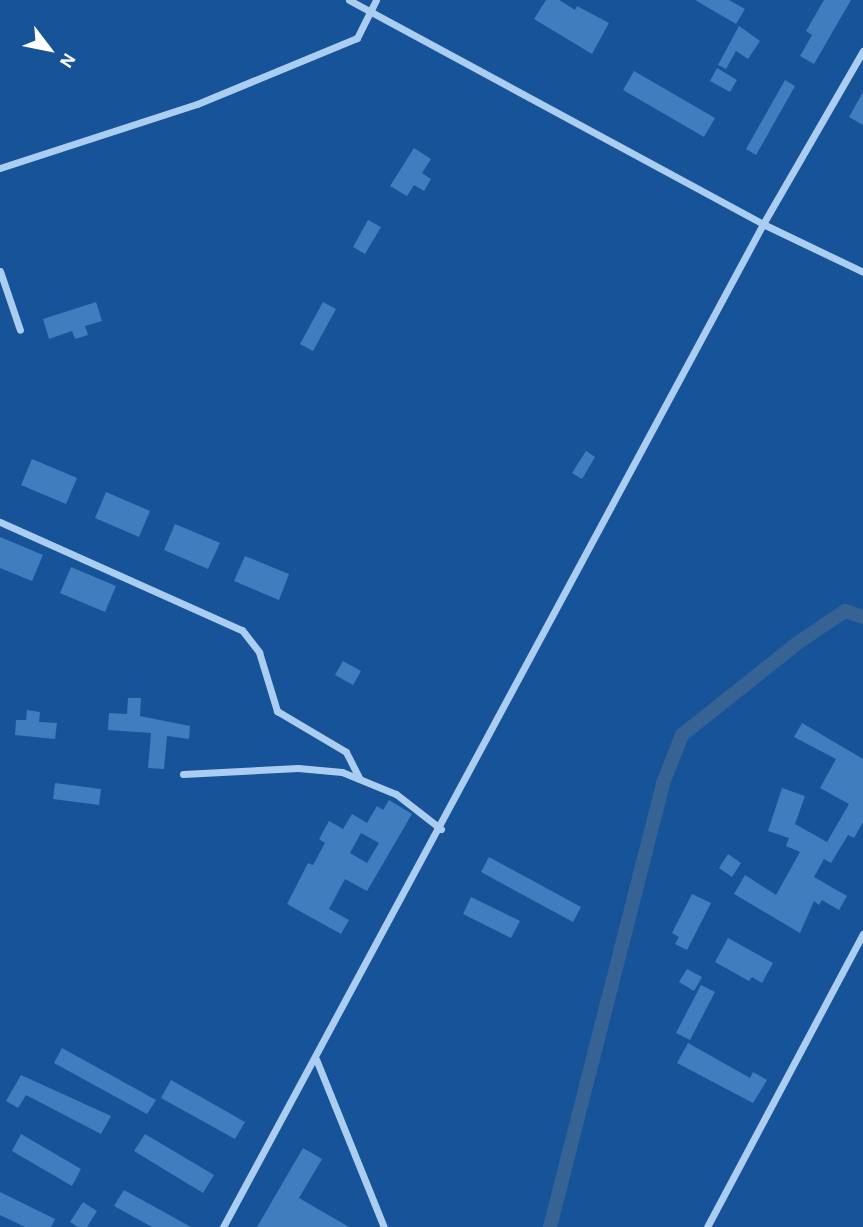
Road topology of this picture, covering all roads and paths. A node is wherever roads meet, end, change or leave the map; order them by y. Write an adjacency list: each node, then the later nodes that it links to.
1 (349, 0): 3 (street)
2 (376, 0): 3 (street)
3 (371, 10): 5 (street); 6 (street)
4 (863, 51): 6 (street)
5 (0, 168)
6 (763, 224): 8 (street); 13 (street)
7 (0, 271): 9 (street)
8 (863, 272)
9 (20, 330)
10 (0, 522): 12 (street)
11 (183, 774): 12 (street)
12 (359, 778): 13 (street)
13 (441, 829): 15 (street)
14 (863, 934): 18 (street)
15 (316, 1059): 16 (street); 17 (street)
16 (223, 1227)
17 (384, 1227)
18 (707, 1227)

